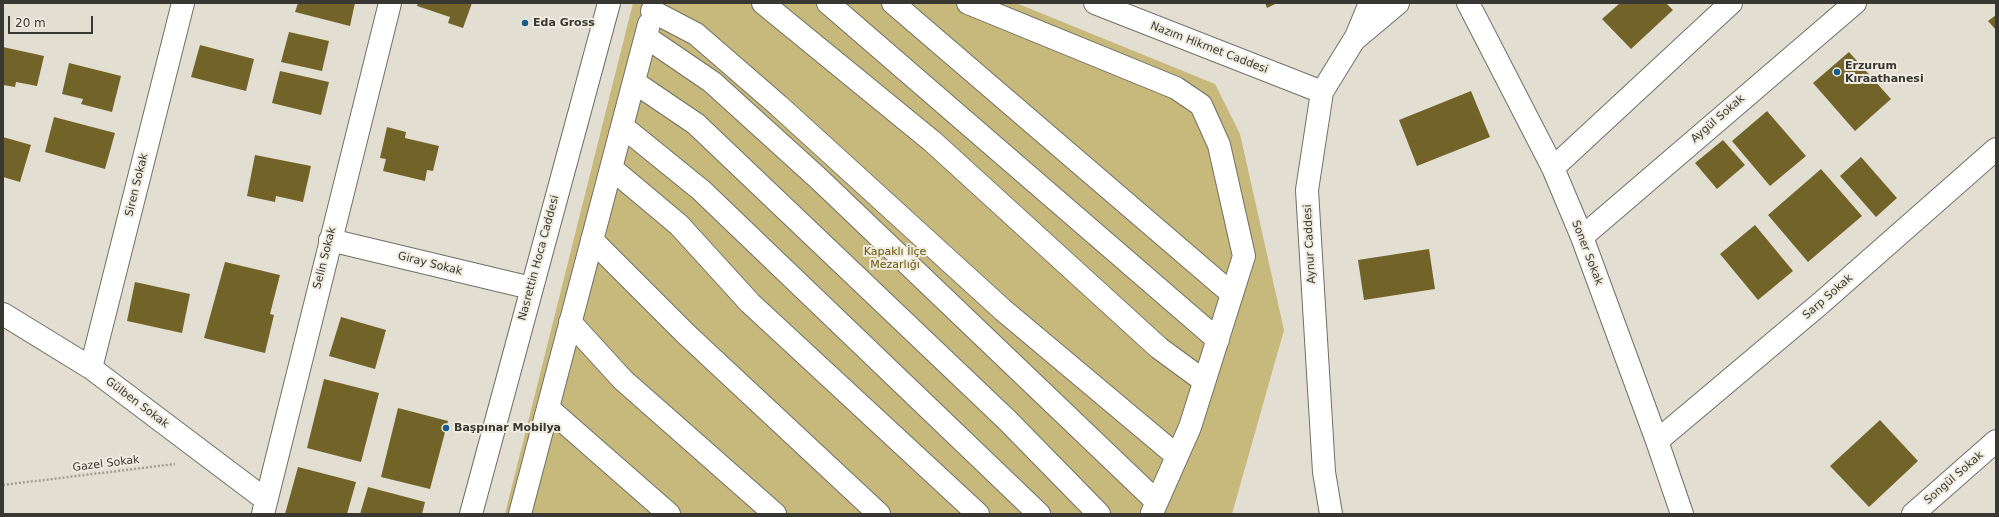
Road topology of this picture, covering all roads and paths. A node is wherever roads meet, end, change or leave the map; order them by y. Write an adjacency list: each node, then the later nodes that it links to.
1 (183, 3): 31 (street, Siren Sokak)
2 (390, 3): 24 (street, Selin Sokak)
3 (609, 3): 26 (street, Nasrettin Hoca Caddesi)
4 (763, 3): 32 (street)
5 (828, 3): 30 (street)
6 (893, 3): 27 (street)
7 (968, 3): 27 (street)
8 (1096, 3): 18 (street, Nazım Hikmet Caddesi)
9 (1370, 3): 16 (street)
10 (1398, 3): 16 (street, Aynur Caddesi)
11 (1468, 3): 22 (street, Soner Sokak)
12 (1732, 3): 22 (street)
13 (1855, 3): 23 (street, Aygül Sokak)
14 (654, 7): 15 (street); 36 (street)
15 (646, 37): 17 (street); 40 (street)
16 (1354, 40): 18 (street, Aynur Caddesi)
17 (634, 82): 19 (street); 48 (street)
18 (1322, 92): 49 (street, Aynur Caddesi)
19 (622, 126): 21 (street); 47 (street)
20 (1996, 149): 34 (street, Sarp Sokak)
21 (611, 168): 25 (street); 46 (street)
22 (1552, 168): 23 (street, Soner Sokak)
23 (1582, 237): 34 (street, Soner Sokak)
24 (330, 240): 26 (street, Giray Sokak); 39 (street, Selin Sokak)
25 (592, 240): 29 (street); 45 (street)
26 (531, 288): 41 (street, Nasrettin Hoca Caddesi)
27 (1232, 294): 30 (street)
28 (3, 314): 31 (street, Gülben Sokak)
29 (570, 322): 33 (street); 44 (street)
30 (1218, 340): 32 (street)
31 (91, 368): 37 (street, Gülben Sokak)
32 (1204, 381): 36 (street)
33 (548, 408): 42 (street); 43 (street)
34 (1657, 441): 50 (street, Soner Sokak)
35 (1996, 441): 51 (street, Songül Sokak)
36 (1177, 456): 40 (street)
37 (212, 459): 38 (path, Gazel Sokak); 39 (street, Gülben Sokak)
38 (3, 485)
39 (265, 507)
40 (1154, 508)
41 (471, 514)
42 (520, 514)
43 (669, 514)
44 (775, 514)
45 (879, 514)
46 (978, 514)
47 (1039, 514)
48 (1099, 514)
49 (1331, 514)
50 (1682, 514)
51 (1913, 514)

